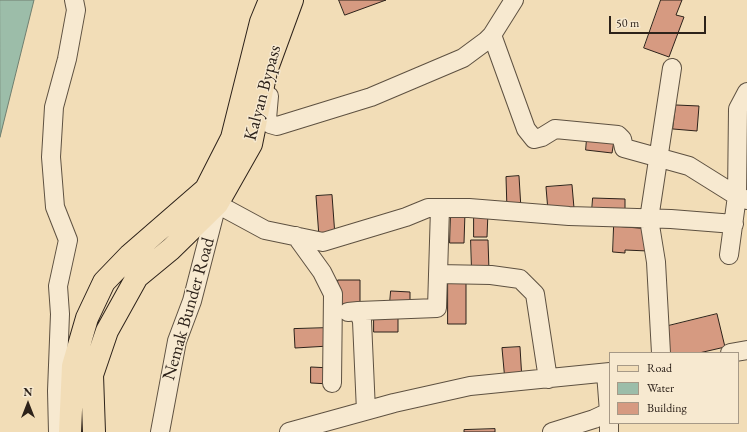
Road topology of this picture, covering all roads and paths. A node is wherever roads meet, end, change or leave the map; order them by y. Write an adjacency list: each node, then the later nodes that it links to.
1 (74, 0): 29 (street)
2 (514, 0): 4 (street)
3 (282, 1): 6 (main road, Kalyan Bypass); 9 (main road, Kalyan Bypass)
4 (492, 35): 6 (street); 8 (street)
5 (672, 68): 8 (street)
6 (266, 71): 9 (main road, Kalyan Bypass)
7 (747, 92): 10 (street)
8 (658, 158): 10 (street); 12 (street)
9 (212, 196): 13 (main road); 15 (street); 33 (street, Nemak Bunder Road)
10 (742, 198): 14 (street)
11 (440, 208): 12 (street); 15 (street); 17 (street)
12 (649, 218): 14 (street); 22 (street)
13 (187, 219): 30 (main road); 31 (main road)
14 (734, 224): 16 (street)
15 (296, 236): 19 (street)
16 (729, 255)
17 (438, 274): 18 (street); 25 (street)
18 (358, 312): 19 (street); 27 (street)
19 (333, 313): 26 (street)
20 (114, 326): 32 (street)
21 (747, 350): 23 (street)
22 (661, 352)
23 (736, 352)
24 (608, 373): 25 (street); 28 (street)
25 (548, 379): 27 (street)
26 (332, 383)
27 (366, 411): 34 (street)
28 (609, 412): 35 (street); 36 (street)
29 (58, 432)
30 (70, 432)
31 (94, 432)
32 (100, 432)
33 (160, 432)
34 (289, 432)
35 (552, 432)
36 (608, 432)

